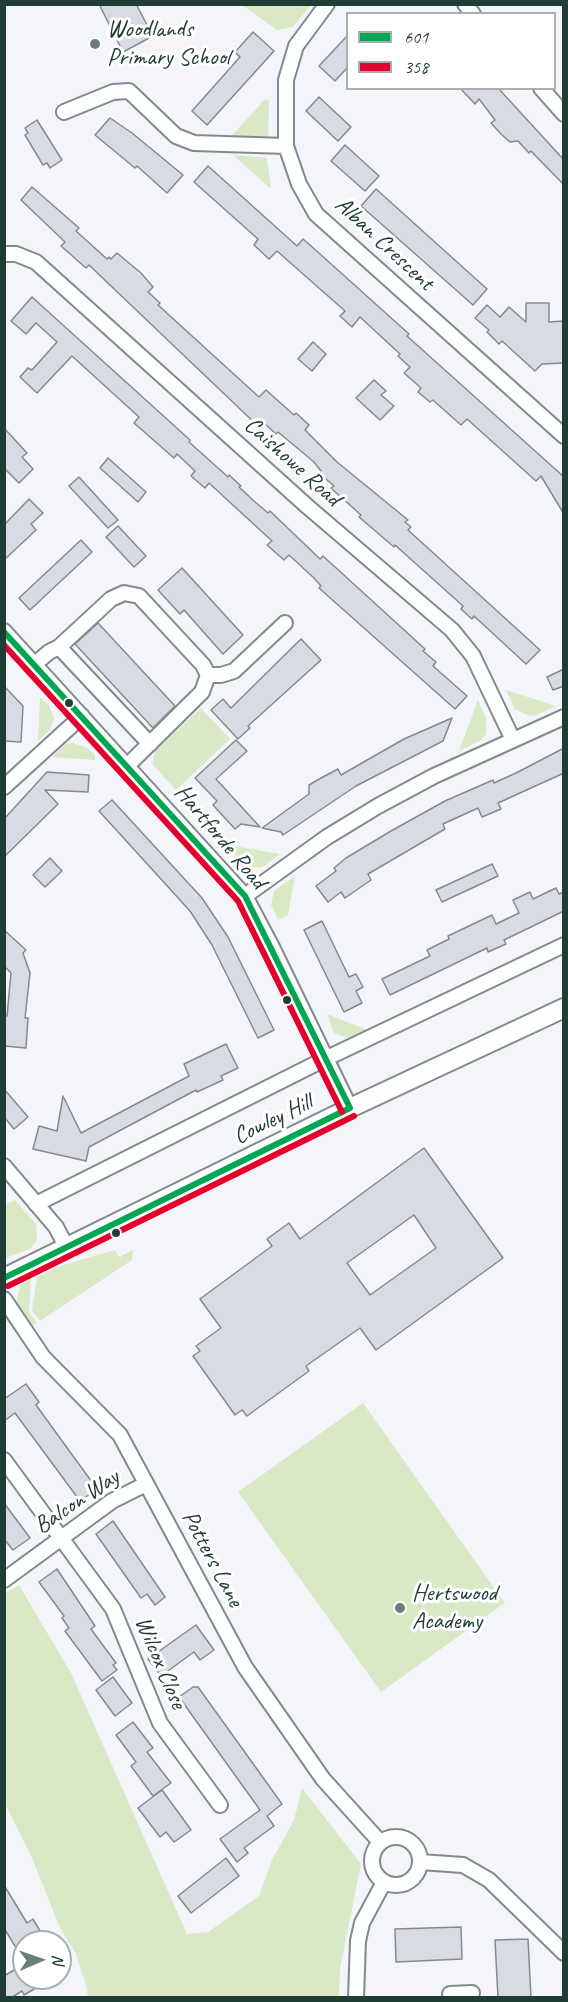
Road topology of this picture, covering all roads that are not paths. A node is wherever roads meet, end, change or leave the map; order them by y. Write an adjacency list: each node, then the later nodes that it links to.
1 (327, 4): 5 (street, Alban Crescent)
2 (543, 90): 4 (street)
3 (64, 112): 5 (street)
4 (564, 114)
5 (286, 146): 7 (street, Alban Crescent)
6 (4, 254): 15 (street, Caishowe Road)
7 (564, 436)
8 (285, 623): 12 (street)
9 (4, 631): 11 (street, Hartforde Road)
10 (59, 647): 11 (street); 12 (street); 16 (street)
11 (35, 664): 13 (street, Hartforde Road)
12 (208, 675): 16 (street)
13 (82, 716): 17 (street, Hartforde Road); 18 (street)
14 (564, 717): 15 (street)
15 (513, 740): 19 (street)
16 (150, 744): 17 (street)
17 (128, 765): 19 (street, Hartforde Road)
18 (4, 787)
19 (245, 896): 22 (street, Hartforde Road)
20 (564, 945): 22 (street)
21 (564, 1008): 23 (main road, Cowley Hill)
22 (327, 1058): 23 (street, Hartforde Road); 25 (street)
23 (350, 1108): 26 (main road, Cowley Hill)
24 (4, 1166): 25 (street)
25 (36, 1204): 26 (street)
26 (67, 1248): 27 (main road, Cowley Hill)
27 (4, 1278)
28 (4, 1299): 30 (street, Potters Lane)
29 (4, 1460): 31 (street, Wilcox Close)
30 (146, 1484): 31 (street, Balcon Way); 34 (street, Potters Lane)
31 (62, 1537): 32 (street, Balcon Way); 33 (street, Wilcox Close)
32 (4, 1580)
33 (220, 1805)
34 (380, 1842): 35 (street); 36 (street)
35 (420, 1862): 36 (street); 37 (street)
36 (384, 1882): 40 (street)
37 (564, 1953)
38 (450, 1992): 39 (street)
39 (472, 1993)
40 (356, 1998)

